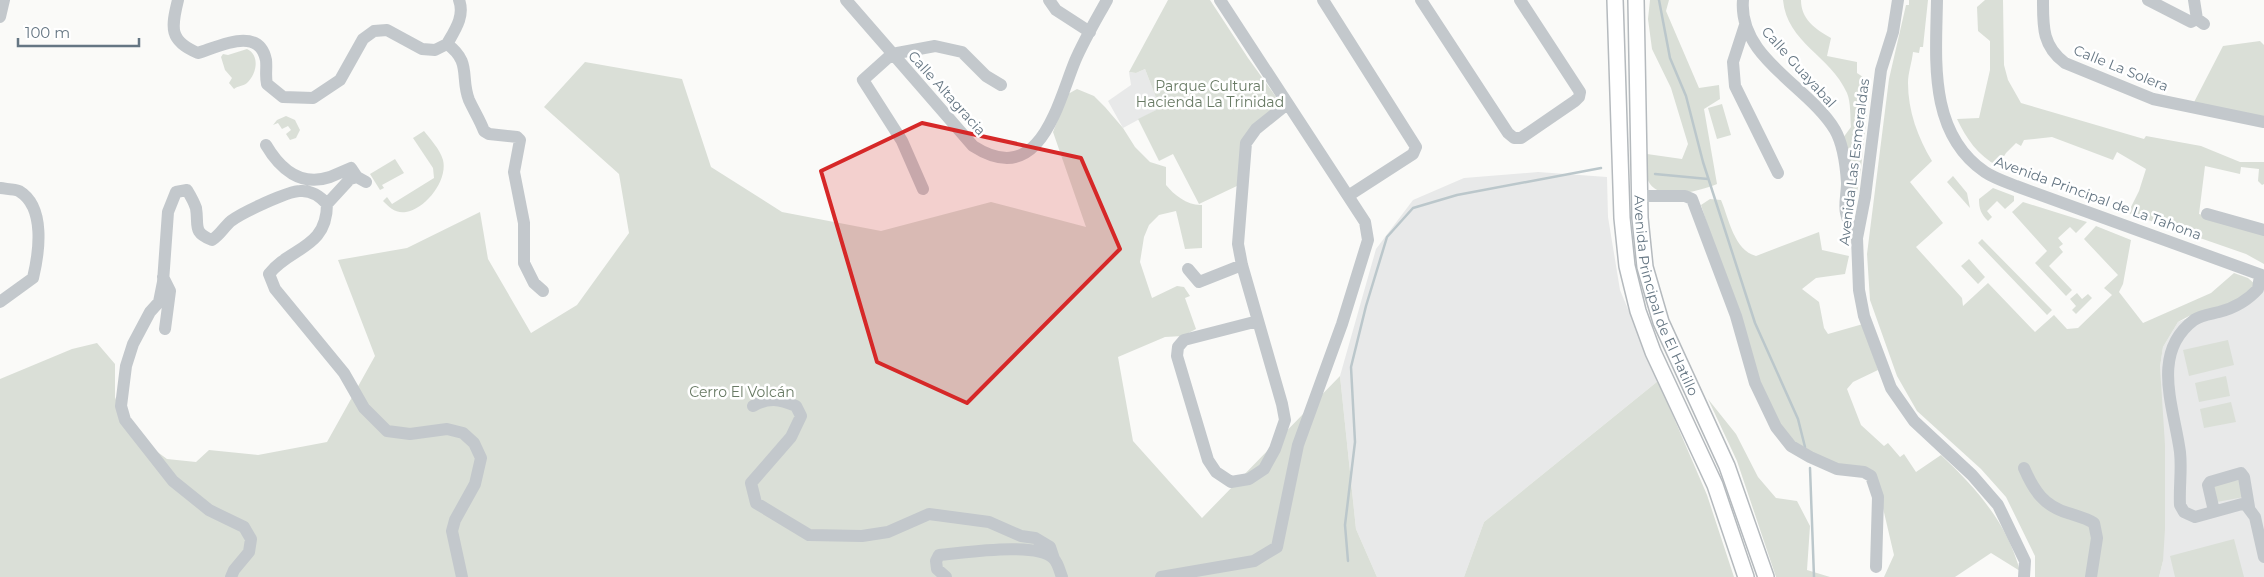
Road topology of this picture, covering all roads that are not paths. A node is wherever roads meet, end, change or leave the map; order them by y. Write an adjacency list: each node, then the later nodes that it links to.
1 (4, 0): 19 (street)
2 (178, 0): 22 (street)
3 (459, 0): 22 (street)
4 (846, 0): 23 (street, Calle Altagracia)
5 (1050, 0): 21 (street)
6 (1107, 0): 21 (street, Calle Altagracia)
7 (1220, 0): 25 (street)
8 (1323, 0): 31 (street)
9 (1421, 0): 10 (street)
10 (1520, 0)
11 (1615, 0): 57 (main road, Avenida Principal de El Hatillo)
12 (1636, 0): 32 (main road, Avenida Principal de El Hatillo)
13 (1743, 0): 20 (street, Calle Guayabal)
14 (1898, 0): 36 (street, Avenida Las Esmeraldas)
15 (1937, 0): 39 (street, Avenida Principal de La Tahona)
16 (2043, 0): 26 (street, Calle La Solera)
17 (2148, 0): 18 (street)
18 (2194, 0)
19 (0, 17)
20 (1745, 25): 28 (street); 36 (street, Calle Guayabal)
21 (1090, 32): 23 (street, Calle Altagracia)
22 (447, 44): 41 (street)
23 (892, 54): 24 (street); 30 (street)
24 (1001, 85)
25 (1287, 104): 31 (street); 37 (street)
26 (2264, 122)
27 (266, 145): 33 (street)
28 (1778, 172)
29 (0, 188): 42 (street)
30 (924, 189)
31 (1348, 196): 56 (street)
32 (1640, 197): 51 (street); 58 (main road, Avenida Principal de El Hatillo)
33 (327, 204): 40 (street); 53 (street)
34 (2207, 214): 35 (street)
35 (2264, 230)
36 (1857, 238): 59 (street, Avenida Las Esmeraldas)
37 (1242, 265): 38 (street); 43 (street)
38 (1188, 269)
39 (2262, 275): 48 (street)
40 (163, 277): 44 (street); 52 (street)
41 (542, 291)
42 (0, 302)
43 (1258, 321): 43 (street)
44 (165, 329)
45 (753, 406): 50 (street)
46 (2024, 468): 60 (street)
47 (2249, 507): 48 (street); 48 (street); 49 (street)
48 (2214, 511)
49 (2264, 556)
50 (1054, 559): 54 (street); 55 (street)
51 (1876, 567)
52 (231, 577)
53 (462, 577)
54 (946, 577)
55 (1062, 577)
56 (1161, 577)
57 (1746, 577)
58 (1766, 577)
59 (2024, 577)
60 (2091, 577)

